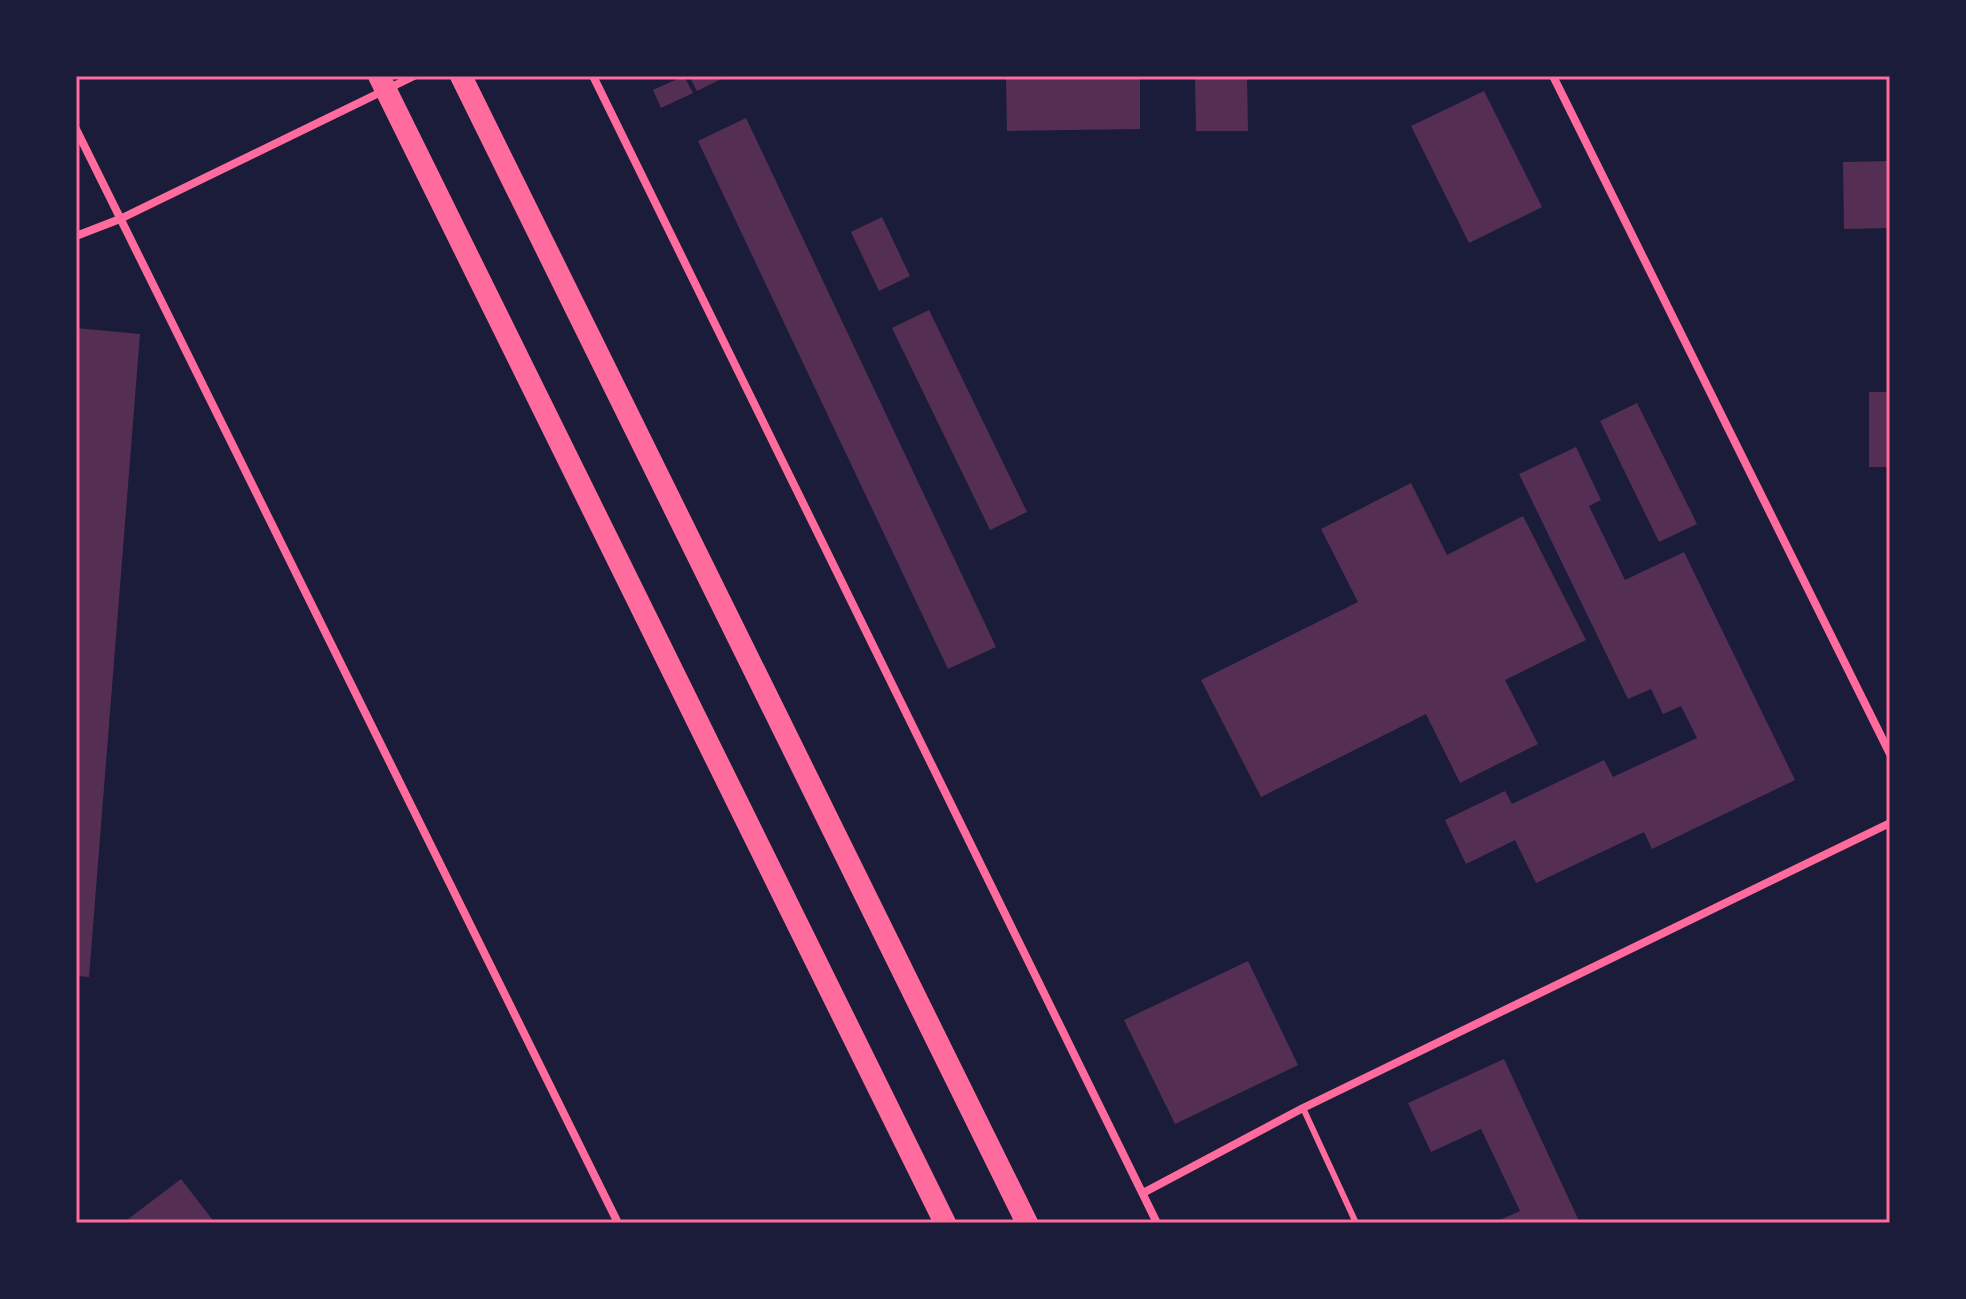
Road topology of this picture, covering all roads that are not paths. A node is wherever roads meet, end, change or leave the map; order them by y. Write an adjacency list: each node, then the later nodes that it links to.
1 (414, 76): 5 (street)
2 (461, 76): 15 (highway)
3 (593, 76): 12 (street)
4 (1553, 76): 9 (street)
5 (382, 82): 7 (street); 14 (highway)
6 (76, 129): 7 (street)
7 (120, 219): 8 (street); 13 (street)
8 (76, 236)
9 (1890, 754)
10 (1890, 823): 11 (street)
11 (1303, 1108): 12 (street); 17 (lane)
12 (1143, 1193): 16 (street)
13 (618, 1223)
14 (945, 1223)
15 (1027, 1223)
16 (1157, 1223)
17 (1356, 1223)

